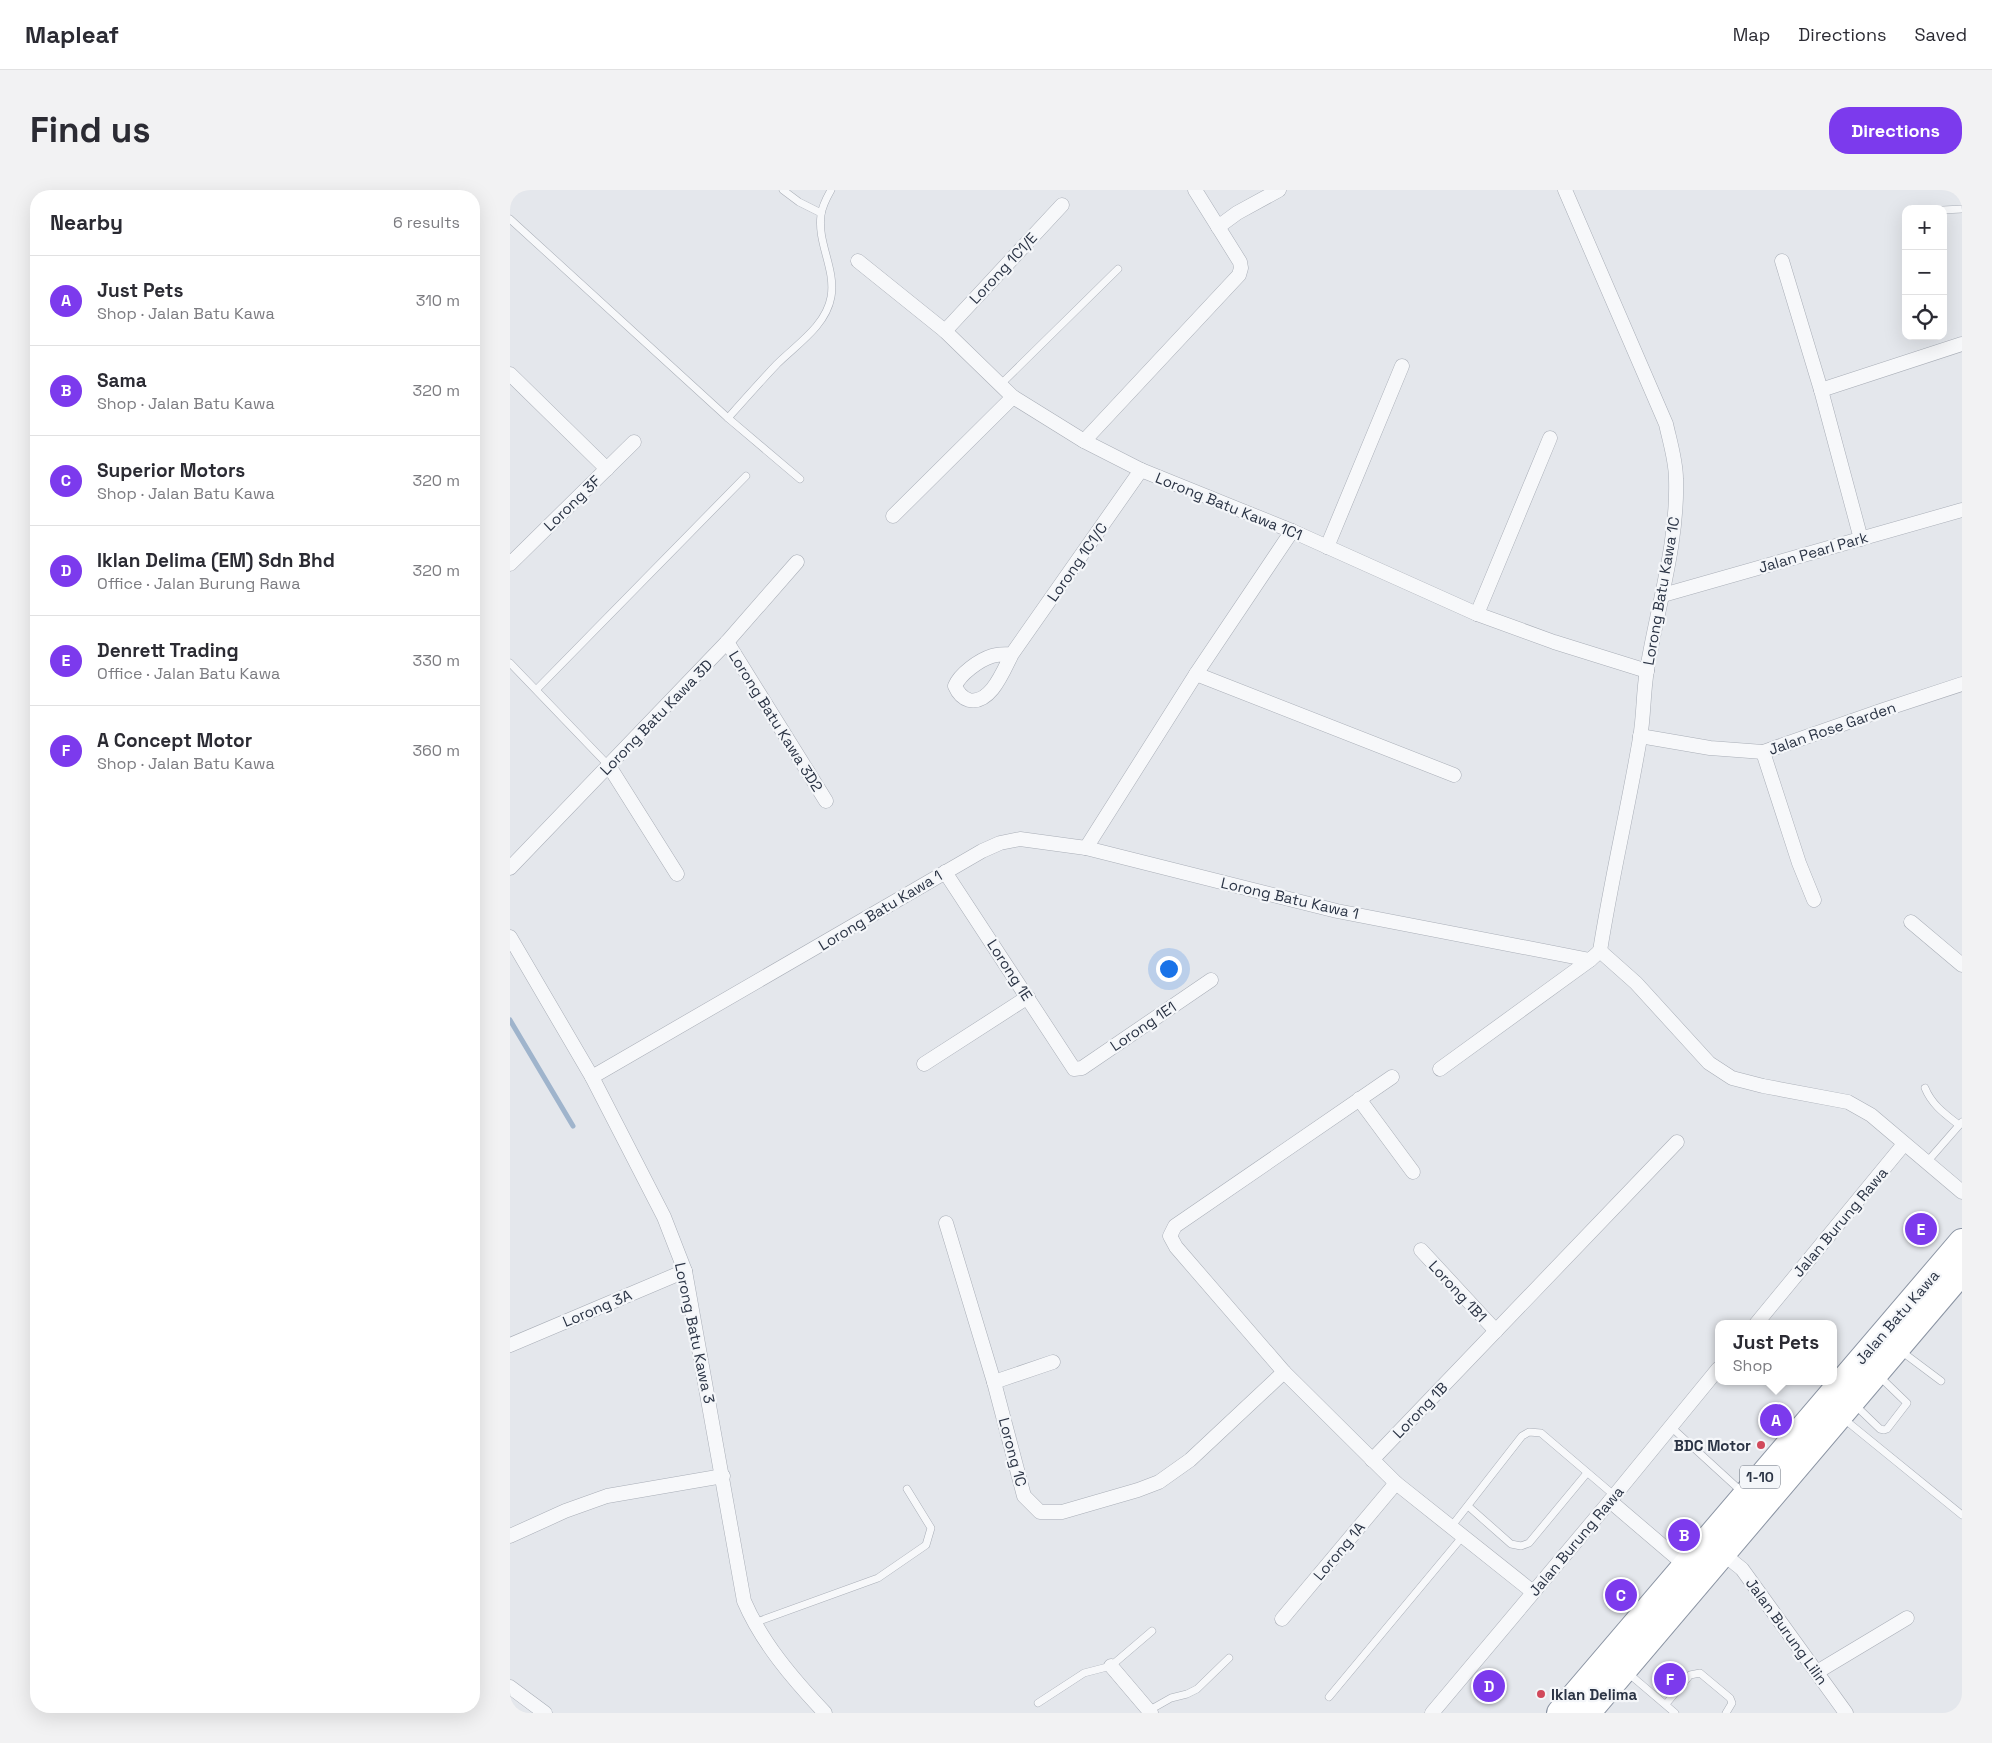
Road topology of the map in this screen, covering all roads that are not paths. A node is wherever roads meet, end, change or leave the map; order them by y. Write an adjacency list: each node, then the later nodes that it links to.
1 (783, 190): 9 (lane)
2 (830, 190): 9 (lane)
3 (1195, 190): 11 (street)
4 (1279, 190): 11 (street)
5 (1564, 190): 37 (street, Lorong Batu Kawa 1C)
6 (1062, 205): 15 (street, Lorong 1C1/E)
7 (1962, 209): 8 (lane)
8 (1947, 210)
9 (821, 213): 22 (lane)
10 (510, 219): 22 (lane)
11 (1218, 226): 24 (street)
12 (1782, 260): 20 (street)
13 (858, 261): 15 (street, Lorong Batu Kawa 1C1)
14 (1118, 268): 19 (lane)
15 (945, 331): 19 (street, Lorong Batu Kawa 1C1)
16 (1962, 344): 20 (street)
17 (1402, 366): 34 (street)
18 (510, 374): 26 (street)
19 (1001, 384): 21 (street, Lorong Batu Kawa 1C1)
20 (1820, 390): 33 (street)
21 (1013, 397): 24 (street, Lorong Batu Kawa 1C1); 31 (street)
22 (728, 418): 29 (lane)
23 (1550, 438): 38 (street)
24 (1084, 441): 27 (street, Lorong Batu Kawa 1C1)
25 (634, 442): 26 (street, Lorong 3F)
26 (607, 469): 36 (street, Lorong 3F)
27 (1141, 470): 32 (street, Lorong Batu Kawa 1C1); 40 (street, Lorong 1C1/C)
28 (746, 476): 45 (lane)
29 (800, 479)
30 (1962, 510): 33 (street, Jalan Pearl Park)
31 (893, 516)
32 (1292, 531): 34 (street, Lorong Batu Kawa 1C1); 43 (street)
33 (1861, 539): 37 (street, Jalan Pearl Park)
34 (1327, 547): 38 (street, Lorong Batu Kawa 1C1)
35 (797, 562): 39 (street, Lorong Batu Kawa 3D)
36 (510, 564)
37 (1663, 595): 42 (street, Lorong Batu Kawa 1C)
38 (1477, 614): 42 (street, Lorong Batu Kawa 1C1)
39 (727, 642): 48 (street, Lorong Batu Kawa 3D); 50 (street, Lorong Batu Kawa 3D2)
40 (1012, 654)
41 (510, 663): 45 (lane)
42 (1647, 671): 46 (street, Lorong Batu Kawa 1C)
43 (1196, 674): 49 (street); 51 (street)
44 (1962, 684): 47 (street, Jalan Rose Garden)
45 (537, 689): 48 (lane)
46 (1640, 736): 47 (street, Jalan Rose Garden); 58 (street, Lorong Batu Kawa 1C)
47 (1762, 752): 55 (street)
48 (609, 766): 52 (street, Lorong Batu Kawa 3D); 54 (street)
49 (1454, 775)
50 (826, 801)
51 (1086, 848): 53 (street, Lorong Batu Kawa 1); 58 (street, Lorong Batu Kawa 1)
52 (510, 868)
53 (945, 872): 61 (street, Lorong 1E); 65 (street, Lorong Batu Kawa 1)
54 (677, 874)
55 (1814, 900)
56 (1911, 922): 59 (street)
57 (510, 937): 65 (street, Lorong Batu Kawa 3)
58 (1595, 955): 64 (street); 71 (street)
59 (1962, 965)
60 (1211, 980): 63 (street, Lorong 1E1)
61 (1028, 997): 62 (street); 63 (street, Lorong 1E)
62 (924, 1064)
63 (1074, 1068)
64 (1440, 1069)
65 (592, 1077): 78 (street, Lorong Batu Kawa 3)
66 (1392, 1077): 68 (street)
67 (1925, 1088): 69 (lane)
68 (1359, 1100): 73 (street); 85 (street)
69 (1961, 1124): 72 (lane)
70 (1677, 1142): 81 (street, Lorong 1B)
71 (1904, 1144): 72 (street); 80 (street, Jalan Burung Rawa)
72 (1927, 1162): 74 (street)
73 (1413, 1172)
74 (1962, 1192)
75 (946, 1223): 89 (street, Lorong 1C)
76 (1962, 1242): 97 (highway, Jalan Batu Kawa / 1-10)
77 (1421, 1250): 81 (street, Lorong 1B1)
78 (685, 1271): 82 (street, Lorong 3A); 94 (street, Lorong Batu Kawa 3)
79 (1962, 1271): 83 (highway, Jalan Batu Kawa / 1-10)
80 (1759, 1320)
81 (1496, 1331): 92 (street, Lorong 1B)
82 (510, 1345)
83 (1897, 1348): 87 (highway, Jalan Batu Kawa / 1-10); 88 (lane)
84 (1053, 1362): 89 (street)
85 (1284, 1372): 89 (street, Lorong 1C); 92 (street)
86 (1715, 1373): 91 (street, Jalan Burung Rawa)
87 (1876, 1373): 90 (highway, Jalan Batu Kawa / 1-10); 90 (lane)
88 (1941, 1381)
89 (994, 1382)
90 (1845, 1409): 100 (lane); 104 (highway, Jalan Batu Kawa / 1-10)
91 (1671, 1426): 97 (lane); 98 (street, Jalan Burung Rawa)
92 (1372, 1460): 95 (street)
93 (1587, 1473): 98 (lane); 99 (lane); 99 (lane)
94 (723, 1476): 102 (street); 109 (street, Lorong Batu Kawa 3)
95 (1396, 1483): 101 (street); 108 (street, Lorong 1A)
96 (907, 1489): 109 (lane)
97 (1745, 1495): 105 (highway, Jalan Batu Kawa / 1-10)
98 (1613, 1498): 105 (street); 106 (street, Jalan Burung Rawa)
99 (1468, 1506): 101 (lane)
100 (1962, 1515)
101 (1451, 1527): 103 (street)
102 (510, 1536)
103 (1463, 1536): 106 (street); 116 (lane)
104 (1722, 1553): 113 (highway, Jalan Batu Kawa / 1-10); 114 (street, Jalan Burung Lilin)
105 (1685, 1564): 123 (highway, Jalan Batu Kawa / 1-10)
106 (1533, 1592): 122 (street, Jalan Burung Rawa)
107 (1907, 1618): 114 (street)
108 (1282, 1619)
109 (754, 1623): 121 (street, Lorong Batu Kawa 3)
110 (1152, 1631): 112 (lane)
111 (1229, 1658): 119 (lane)
112 (1111, 1666): 117 (lane); 119 (street)
113 (1624, 1669): 118 (lane); 124 (highway, Jalan Batu Kawa / 1-10)
114 (1817, 1672): 127 (street, Jalan Burung Lilin)
115 (510, 1687): 120 (street)
116 (1329, 1697)
117 (1038, 1703)
118 (1666, 1704): 125 (lane); 126 (lane)
119 (1150, 1712)
120 (545, 1713)
121 (824, 1713)
122 (1432, 1713)
123 (1560, 1713)
124 (1587, 1713)
125 (1675, 1713)
126 (1726, 1713)
127 (1846, 1713)

